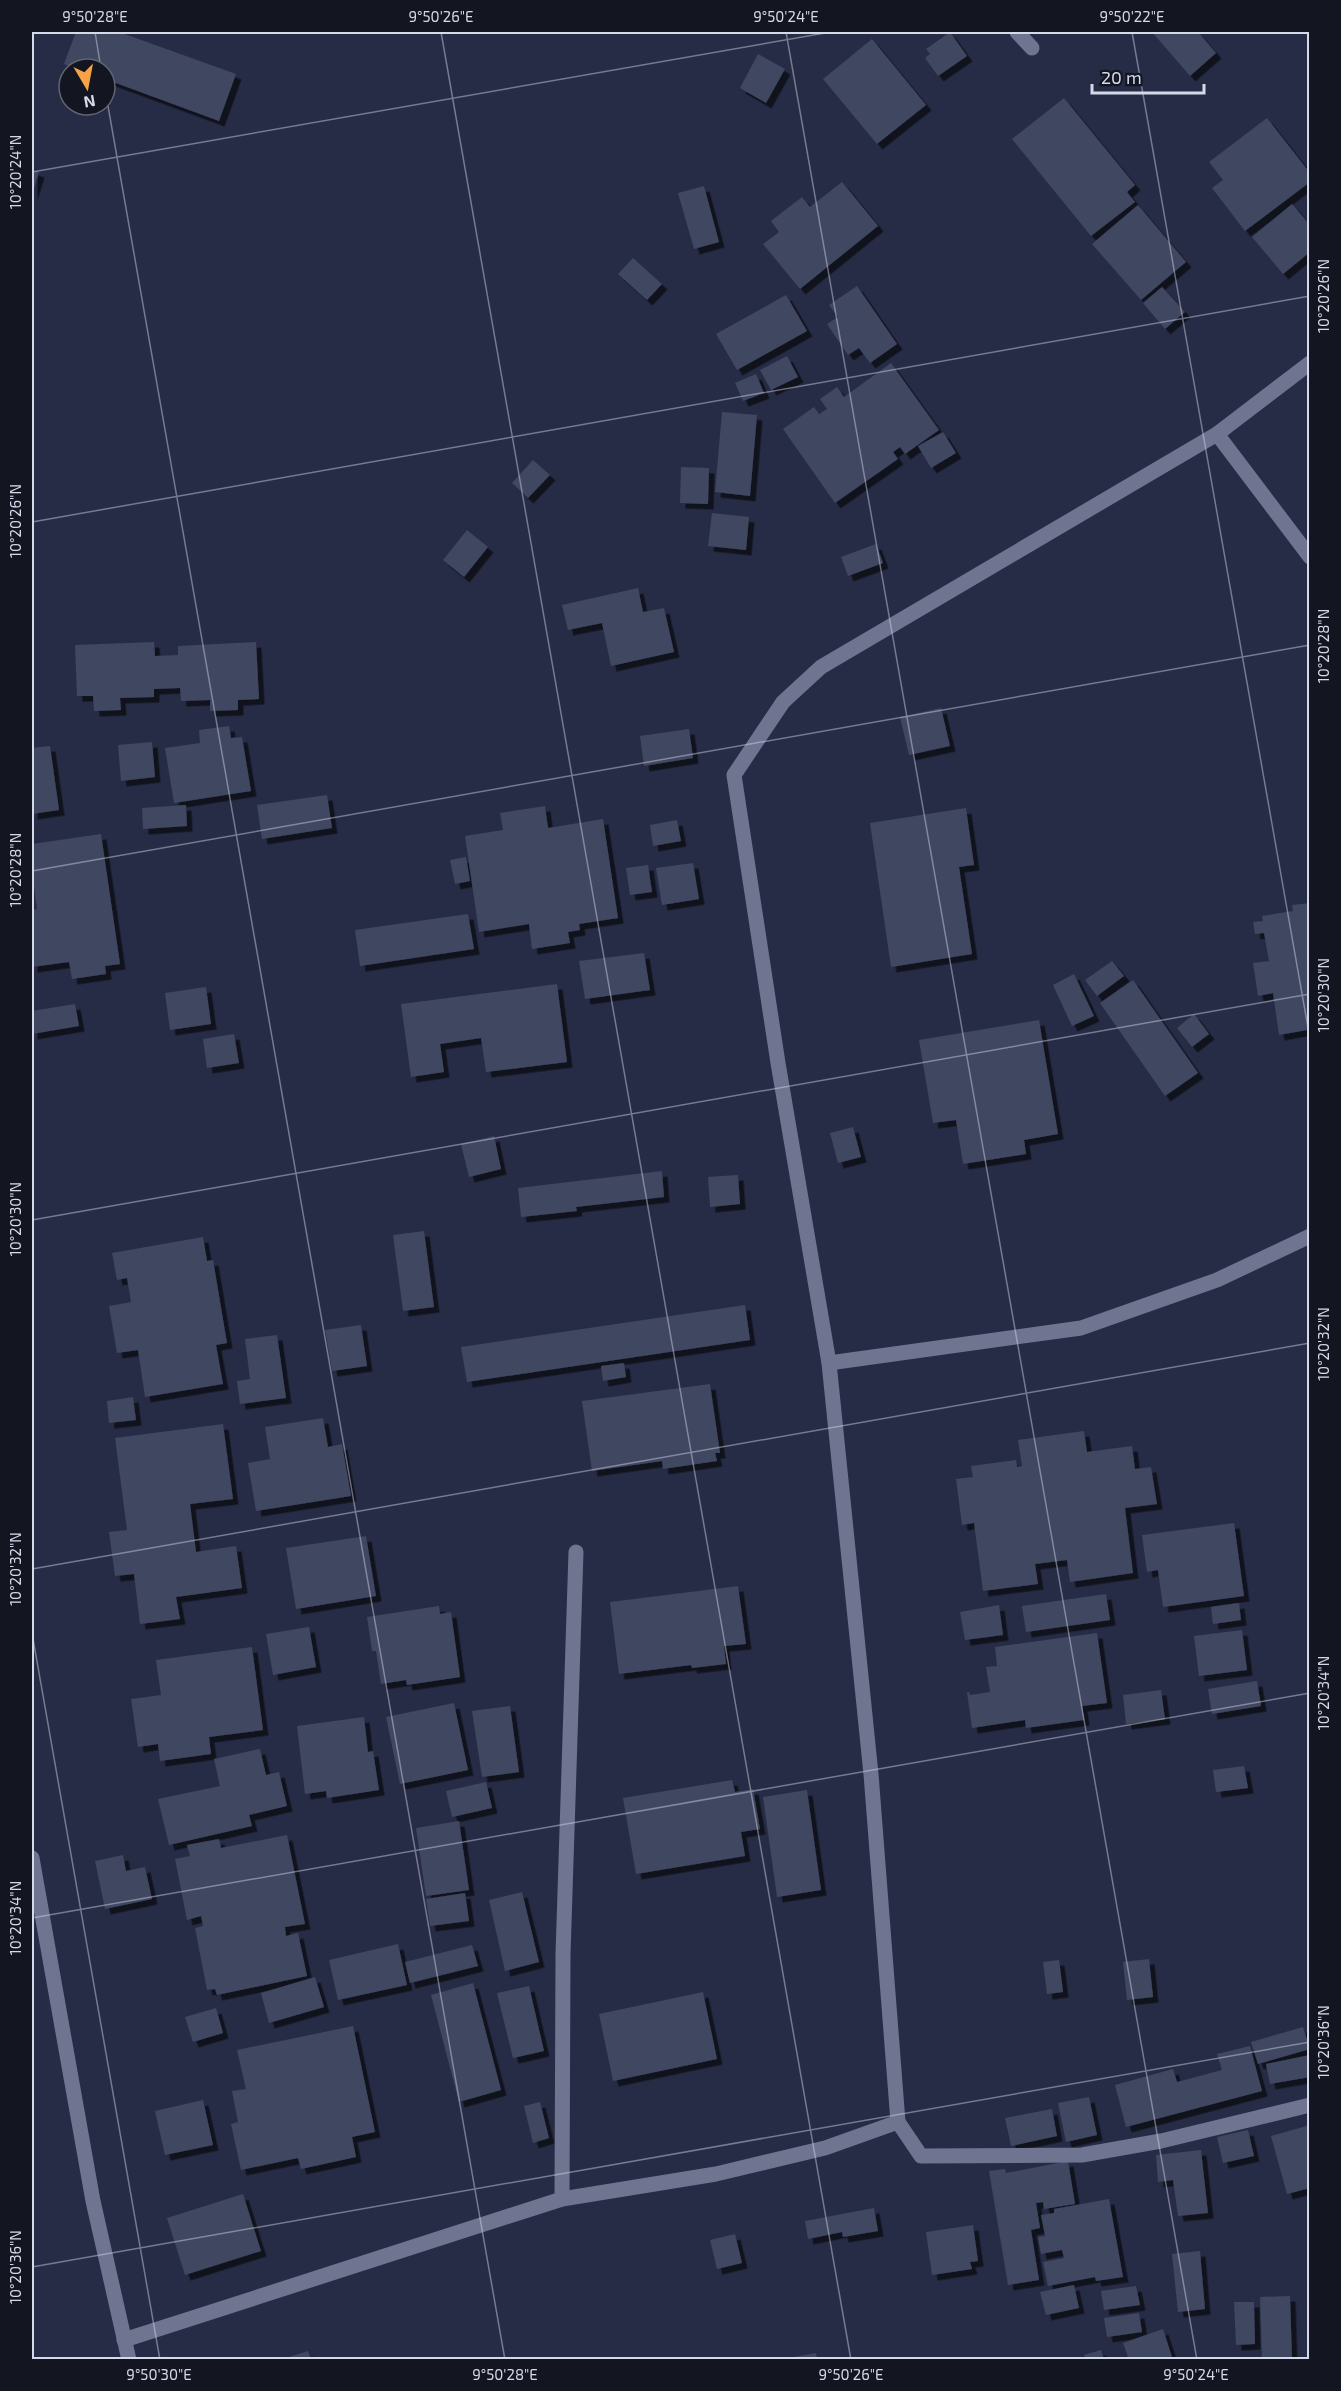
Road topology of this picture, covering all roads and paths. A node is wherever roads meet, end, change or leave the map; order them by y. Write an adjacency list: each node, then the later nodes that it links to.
1 (1017, 32): 2 (street)
2 (1032, 48)
3 (1310, 363): 4 (street)
4 (1217, 434): 5 (street); 7 (street)
5 (1310, 557)
6 (1310, 1236): 7 (street)
7 (829, 1363): 11 (street)
8 (576, 1552): 12 (street)
9 (32, 1858): 13 (street)
10 (1310, 2105): 11 (street)
11 (898, 2121): 12 (street)
12 (562, 2199): 13 (street)
13 (124, 2340): 14 (street)
14 (129, 2360)

